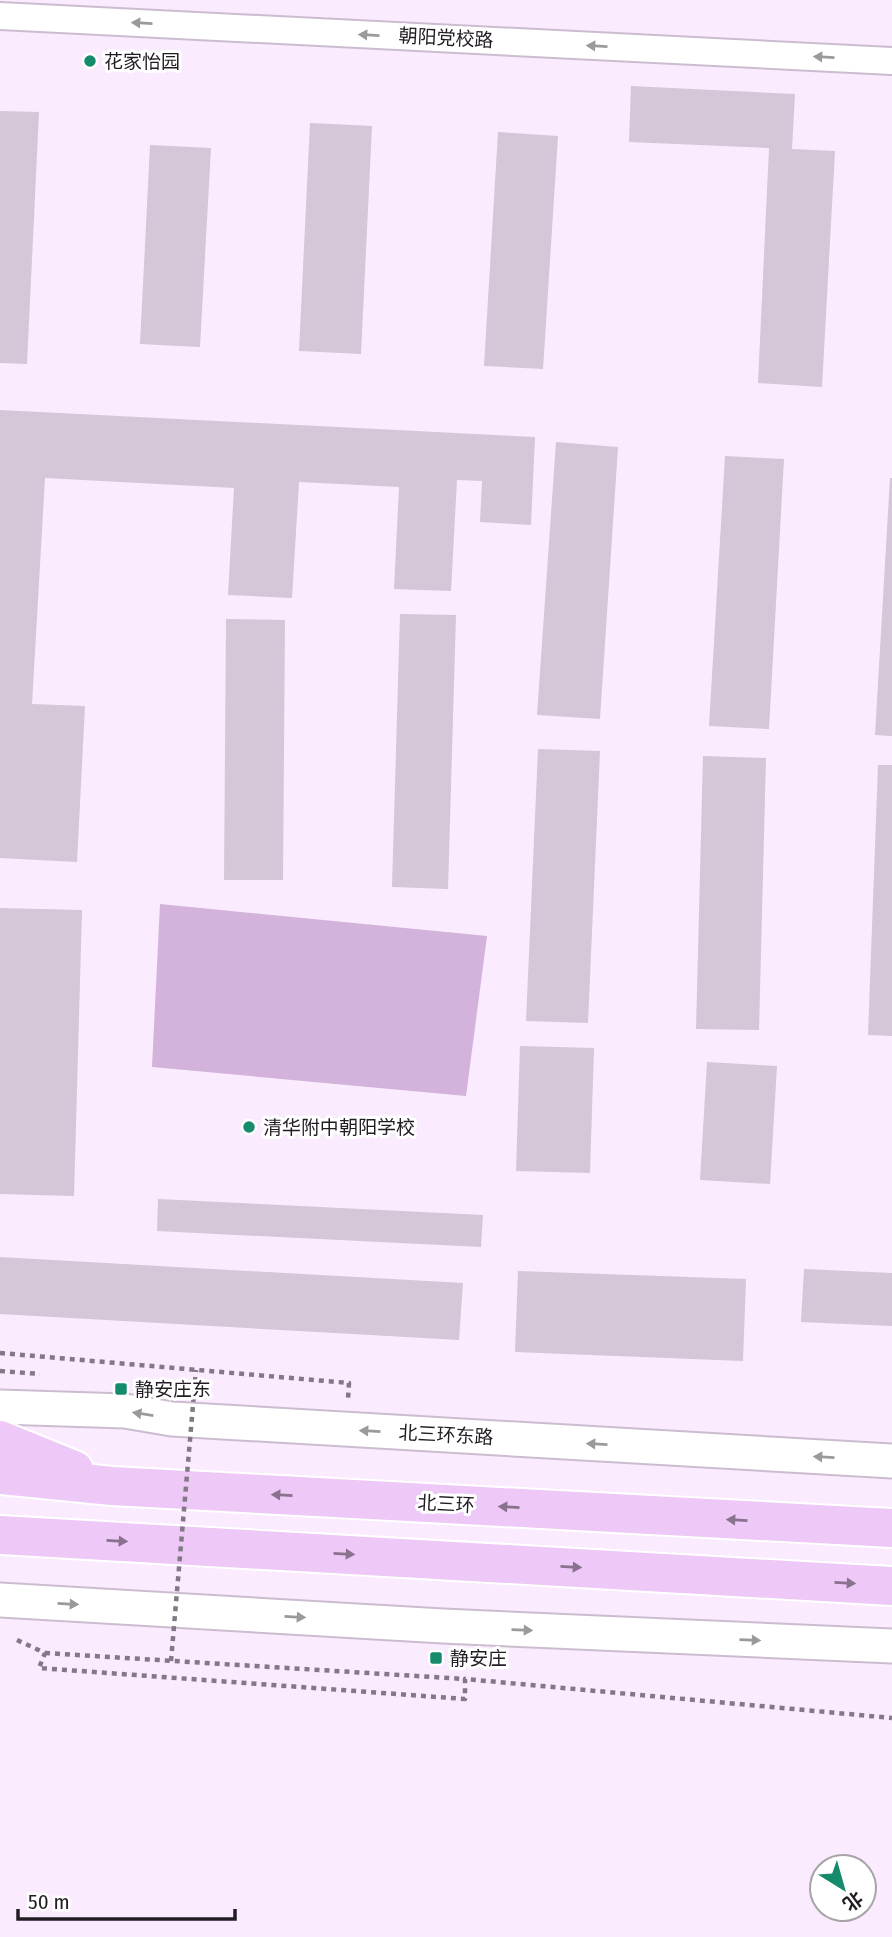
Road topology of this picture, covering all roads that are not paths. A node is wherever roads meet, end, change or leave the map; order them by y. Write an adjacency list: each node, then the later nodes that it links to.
1 (0, 16): 2 (street, 朝阳党校路, one-way to 1)
2 (892, 61)
3 (0, 1407): 5 (street, 北三环东路, one-way to 3)
4 (0, 1440): 7 (highway)
5 (892, 1461)
6 (0, 1475): 7 (highway, 北三环)
7 (112, 1486): 8 (highway, 北三环, one-way to 7)
8 (892, 1528)
9 (0, 1535): 10 (highway, one-way to 10)
10 (892, 1586)
11 (0, 1600): 12 (street, one-way to 12)
12 (892, 1646)

